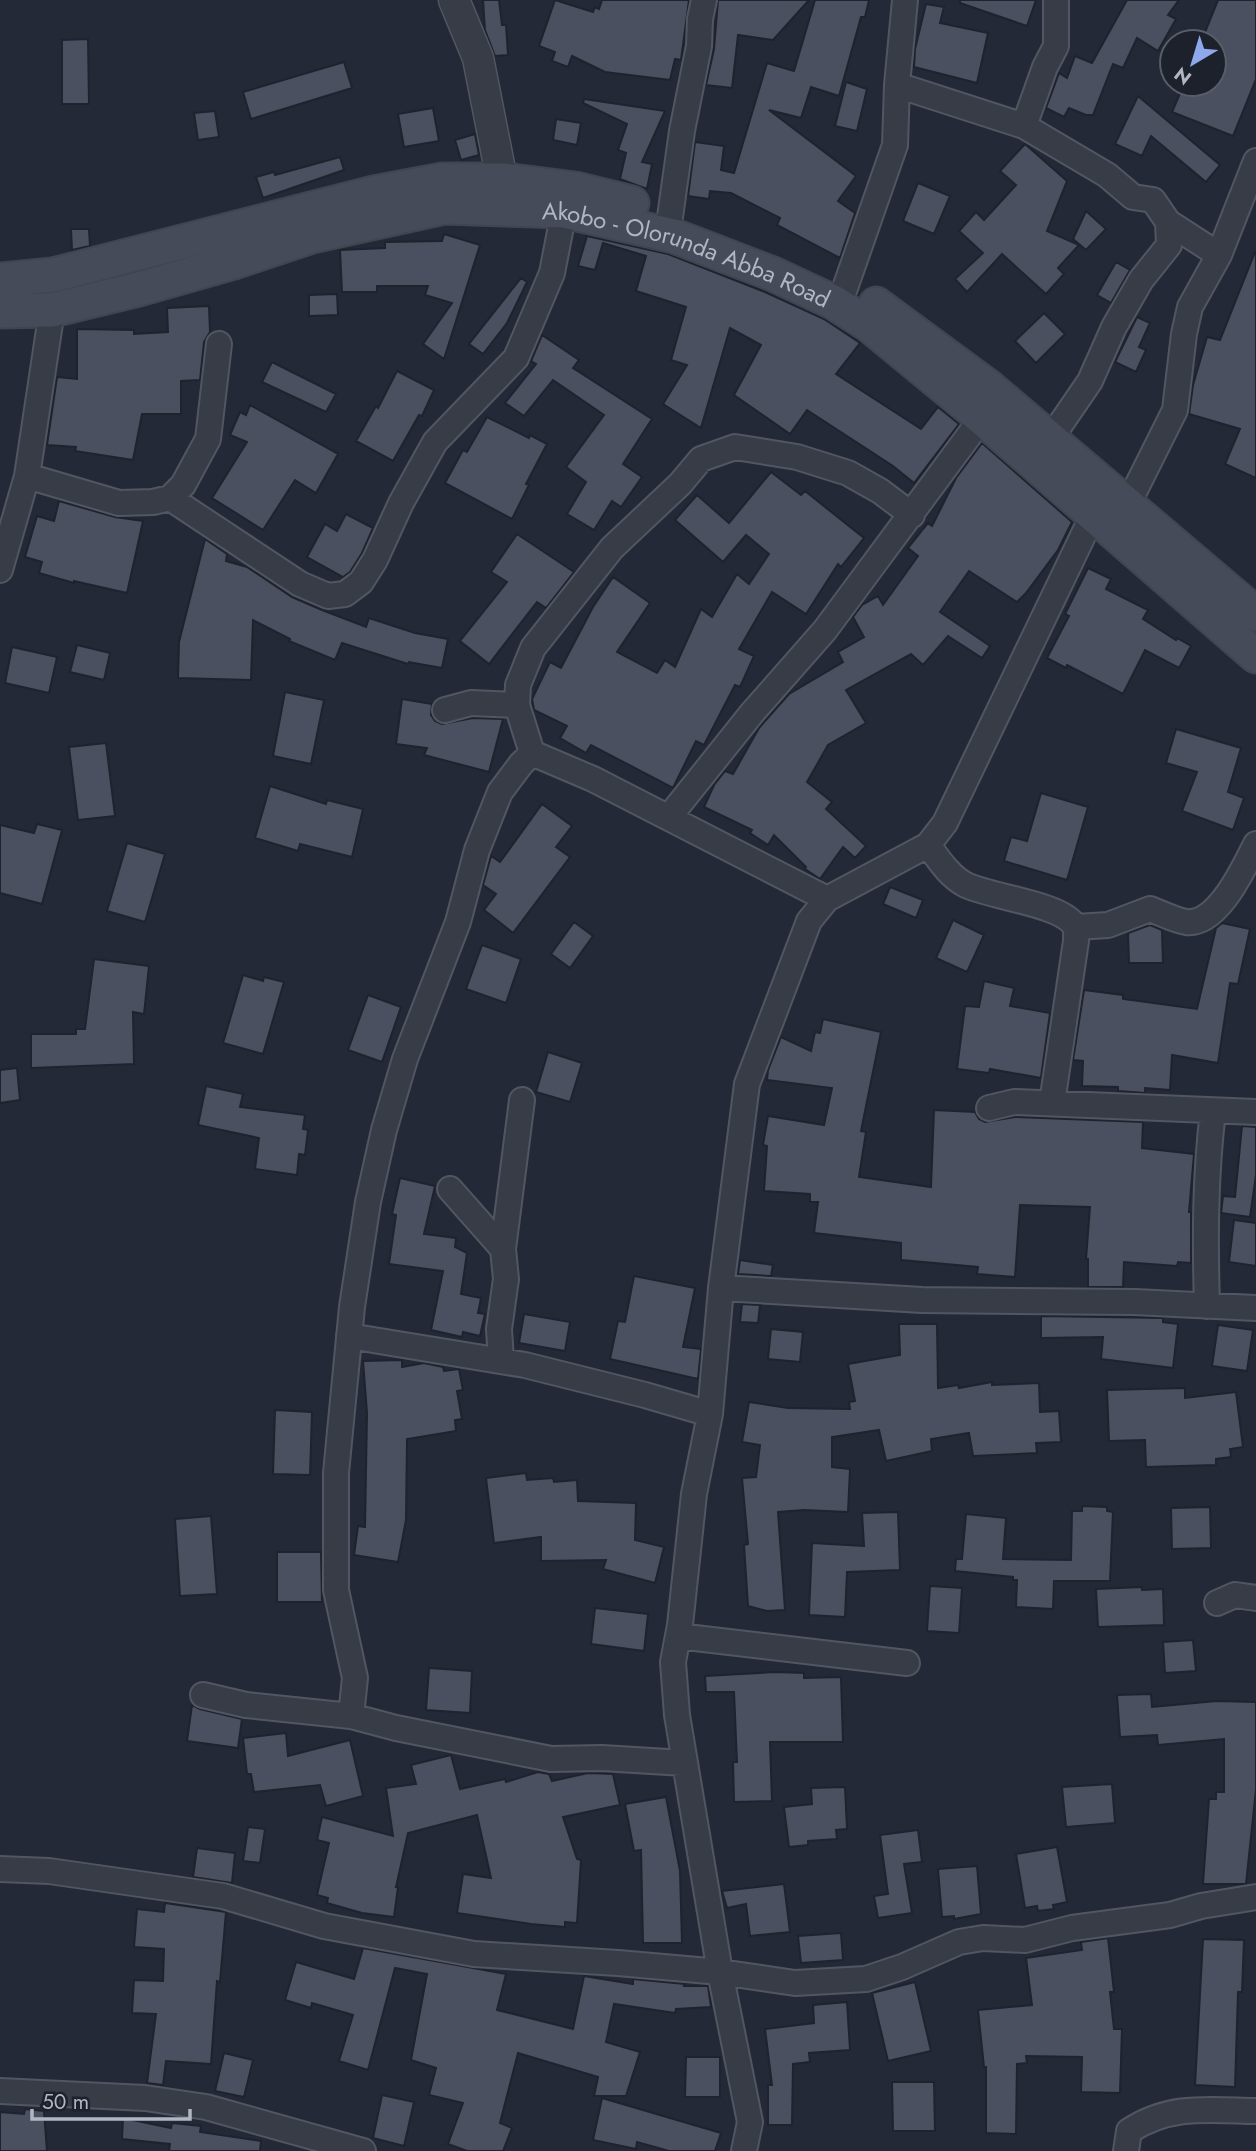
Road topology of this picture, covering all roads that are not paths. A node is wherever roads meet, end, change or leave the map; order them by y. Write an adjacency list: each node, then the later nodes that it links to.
1 (454, 0): 8 (street)
2 (704, 0): 10 (street)
3 (905, 0): 5 (street)
4 (1056, 0): 6 (street)
5 (897, 85): 6 (street); 15 (street)
6 (1024, 125): 11 (street)
7 (1256, 161): 13 (street)
8 (502, 180): 10 (main road, Akobo - Olorunda Abba Road); 12 (main road, Akobo - Olorunda Abba Road)
9 (564, 211): 16 (main road, Akobo - Olorunda Abba Road); 20 (main road, Akobo - Olorunda Abba Road); 23 (street)
10 (670, 217): 15 (main road, Akobo - Olorunda Abba Road)
11 (1168, 222): 13 (street); 21 (street)
12 (138, 255): 14 (main road, Akobo - Olorunda Abba Road); 16 (main road)
13 (1219, 255): 24 (street)
14 (0, 280)
15 (845, 288): 21 (main road, Akobo - Olorunda Abba Road)
16 (139, 289): 17 (main road, Akobo - Olorunda Abba Road)
17 (52, 310): 18 (main road, Akobo - Olorunda Abba Road); 22 (street)
18 (0, 311)
19 (219, 345): 23 (street)
20 (982, 418): 25 (street); 26 (main road, Akobo - Olorunda Abba Road)
21 (1051, 438): 24 (main road, Akobo - Olorunda Abba Road)
22 (27, 476): 23 (street); 27 (street)
23 (170, 498)
24 (1128, 504): 28 (main road, Akobo - Olorunda Abba Road)
25 (912, 515): 30 (street); 33 (street)
26 (1093, 515): 29 (main road, Akobo - Olorunda Abba Road); 35 (street)
27 (0, 570)
28 (1256, 614)
29 (1256, 656)
30 (517, 705): 31 (street); 32 (street)
31 (445, 710)
32 (532, 753): 33 (street); 48 (street)
33 (669, 817): 36 (street)
34 (1256, 844): 37 (street)
35 (929, 845): 36 (street); 37 (street)
36 (827, 899): 45 (street)
37 (1076, 927): 39 (street)
38 (522, 1100): 44 (street)
39 (1052, 1103): 40 (street); 41 (street)
40 (989, 1108)
41 (1213, 1111): 42 (street); 46 (street)
42 (1256, 1112)
43 (450, 1189): 44 (street)
44 (503, 1248): 49 (street)
45 (721, 1288): 46 (street); 50 (street)
46 (1207, 1306): 47 (street)
47 (1256, 1308)
48 (349, 1336): 49 (street); 56 (street)
49 (501, 1362): 50 (street)
50 (710, 1414): 53 (street)
51 (1256, 1598): 52 (street)
52 (1217, 1603)
53 (678, 1636): 54 (street); 57 (street)
54 (906, 1663)
55 (203, 1695): 56 (street)
56 (351, 1716): 57 (street)
57 (684, 1763): 60 (street)
58 (0, 1869): 60 (street)
59 (1256, 1898): 60 (street)
60 (719, 1972): 65 (street)
61 (0, 2091): 63 (street)
62 (1256, 2111): 66 (street)
63 (337, 2148): 64 (street)
64 (363, 2151)
65 (744, 2151)
66 (1126, 2151)

